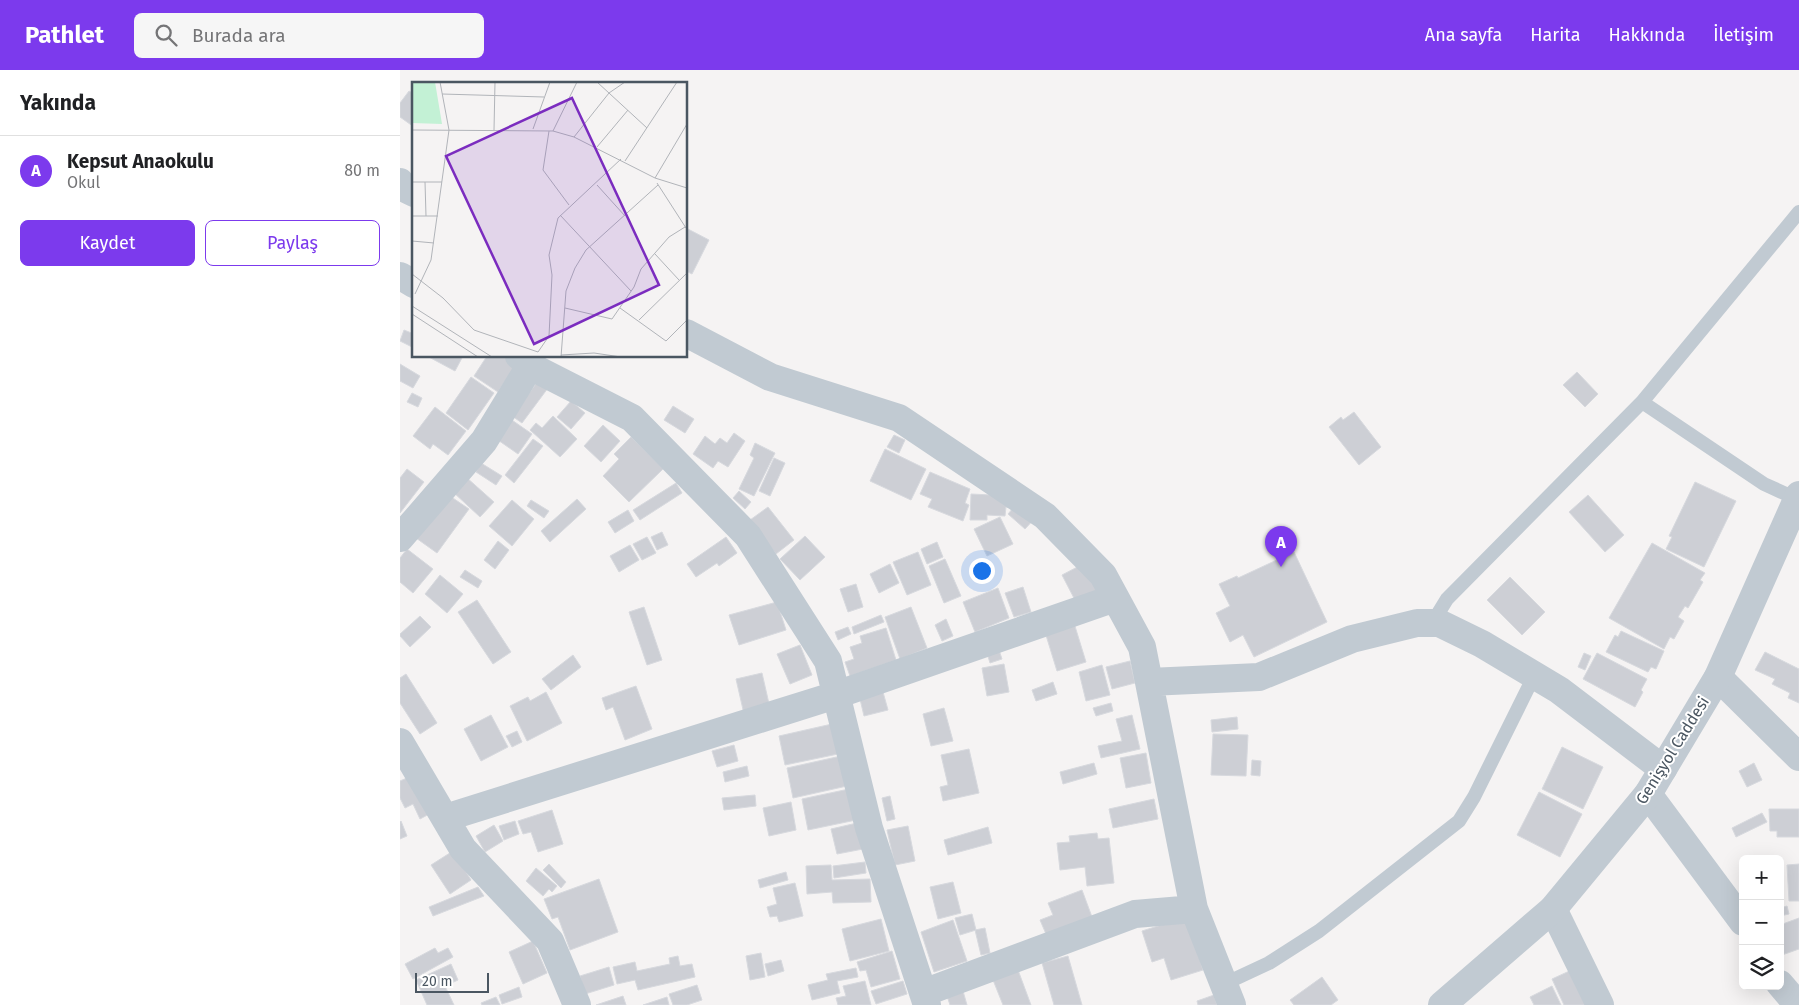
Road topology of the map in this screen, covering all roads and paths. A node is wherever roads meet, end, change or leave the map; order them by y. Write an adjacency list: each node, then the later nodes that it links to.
1 (400, 182): 2 (street)
2 (412, 192)
3 (1799, 212): 8 (lane)
4 (400, 276): 5 (street)
5 (412, 283)
6 (688, 334): 11 (street)
7 (524, 361): 10 (street); 16 (street)
8 (1642, 402): 9 (lane); 12 (lane)
9 (1798, 497): 14 (street, Genişyol Caddesi)
10 (400, 538)
11 (1115, 598): 15 (street); 16 (street)
12 (1439, 623): 13 (street); 15 (street)
13 (1534, 676): 19 (street); 26 (lane)
14 (1718, 676): 18 (street); 19 (street, Genişyol Caddesi)
15 (1148, 682): 23 (street)
16 (836, 694): 21 (street); 27 (street)
17 (400, 742): 21 (street)
18 (1799, 757)
19 (1663, 769): 20 (street, Genişyol Caddesi)
20 (1648, 794): 22 (street, Genişyol Caddesi); 24 (street)
21 (445, 818): 28 (street)
22 (1553, 908): 29 (street, Genişyol Caddesi); 30 (street)
23 (1194, 909): 26 (street); 27 (street)
24 (1739, 917)
25 (1784, 989): 31 (street)
26 (1228, 995)
27 (925, 999)
28 (577, 1005)
29 (1442, 1005)
30 (1600, 1005)
31 (1798, 1005)

